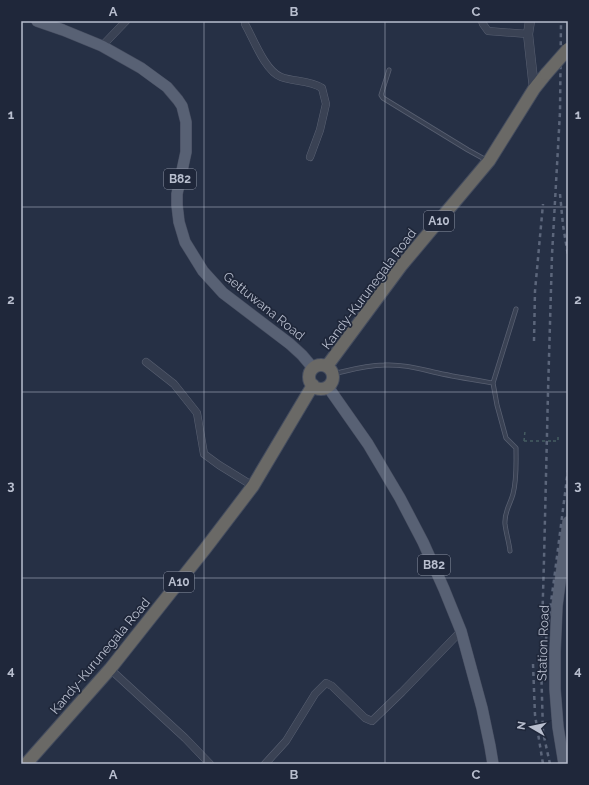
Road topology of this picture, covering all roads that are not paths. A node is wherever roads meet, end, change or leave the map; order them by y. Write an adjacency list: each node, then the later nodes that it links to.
1 (37, 21): 7 (main road, Gettuwana Road / B82)
2 (126, 21): 7 (street)
3 (245, 21): 11 (street)
4 (482, 21): 6 (street)
5 (530, 21): 6 (street)
6 (528, 34): 10 (street)
7 (102, 46): 15 (main road, Gettuwana Road / B82)
8 (568, 49): 10 (highway, Kandy-Kurunegala Road / A10, bridge)
9 (389, 70): 12 (lane)
10 (534, 89): 12 (highway, Kandy-Kurunegala Road / A10)
11 (310, 157)
12 (489, 161): 16 (highway, Kandy-Kurunegala Road / A10)
13 (516, 309): 17 (lane)
14 (146, 362): 20 (street)
15 (313, 368): 16 (highway); 18 (highway)
16 (330, 370): 17 (lane); 19 (highway)
17 (493, 383): 22 (lane)
18 (313, 385): 19 (highway); 20 (highway, Kandy-Kurunegala Road / A10)
19 (328, 387): 23 (main road, B82)
20 (253, 486): 24 (highway, Kandy-Kurunegala Road / A10)
21 (568, 522): 29 (main road, Station Road)
22 (510, 551)
23 (461, 631): 27 (street); 28 (main road, B82)
24 (110, 669): 25 (highway, Kandy-Kurunegala Road / A10); 26 (street)
25 (26, 764)
26 (210, 764)
27 (265, 764)
28 (493, 764)
29 (564, 764)

